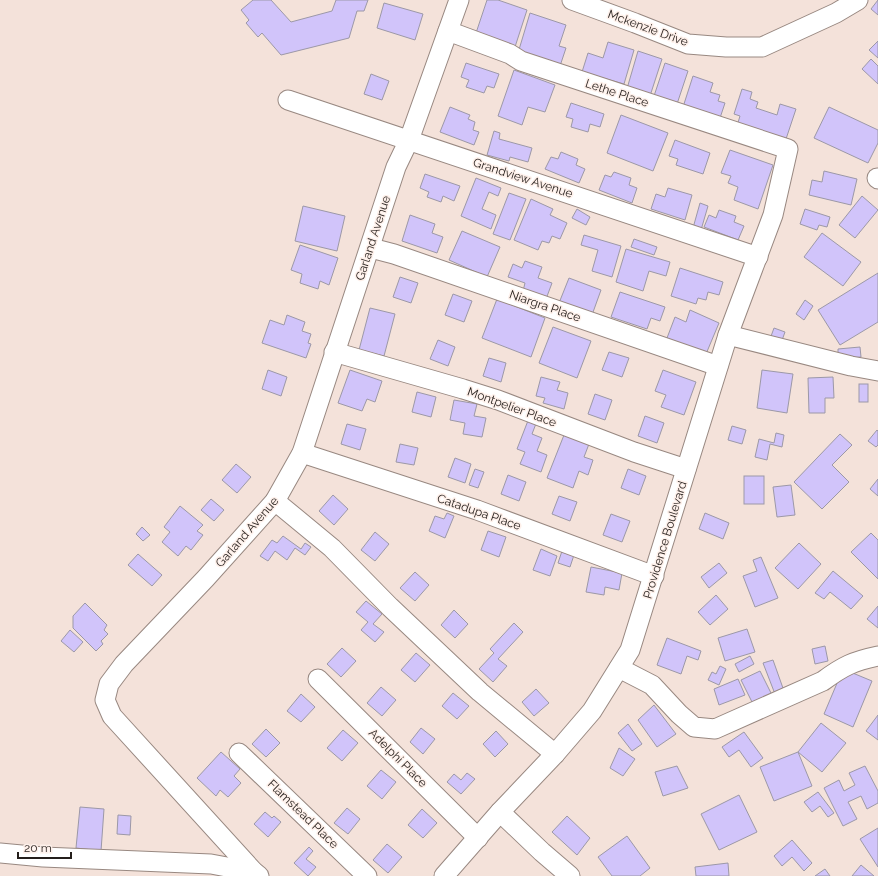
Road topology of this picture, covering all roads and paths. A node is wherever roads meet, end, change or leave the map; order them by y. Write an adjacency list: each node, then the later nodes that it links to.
1 (459, 0): 4 (street, Garland Avenue)
2 (572, 0): 3 (street, Mckenzie Drive)
3 (858, 0)
4 (448, 31): 6 (street, Garland Avenue); 7 (street, Lethe Place)
5 (288, 100): 6 (street, Grandview Avenue)
6 (409, 140): 8 (street, Garland Avenue); 9 (street, Grandview Avenue)
7 (788, 149): 9 (street, Providence Boulevard)
8 (370, 248): 11 (street, Garland Avenue); 12 (street, Niargra Place)
9 (758, 257): 10 (street, Providence Boulevard)
10 (728, 335): 12 (street, Providence Boulevard); 13 (street)
11 (334, 352): 14 (street, Garland Avenue); 15 (street, Montpelier Place)
12 (718, 366): 15 (street, Providence Boulevard)
13 (878, 371)
14 (302, 453): 16 (street, Garland Avenue); 17 (street, Catadupa Place)
15 (686, 469): 17 (street, Providence Boulevard)
16 (275, 501): 22 (street); 26 (street, Garland Avenue)
17 (654, 576): 19 (street, Providence Boulevard)
18 (878, 656): 19 (street)
19 (619, 668): 22 (street, Providence Boulevard)
20 (318, 678): 24 (street, Adelphi Place)
21 (239, 753): 27 (street, Flamstead Place)
22 (555, 754): 23 (street, Providence Boulevard)
23 (500, 812): 24 (street, Providence Boulevard); 29 (street)
24 (478, 838): 28 (street, Providence Boulevard)
25 (0, 853): 26 (street)
26 (256, 874)
27 (367, 876)
28 (444, 876)
29 (570, 876)

